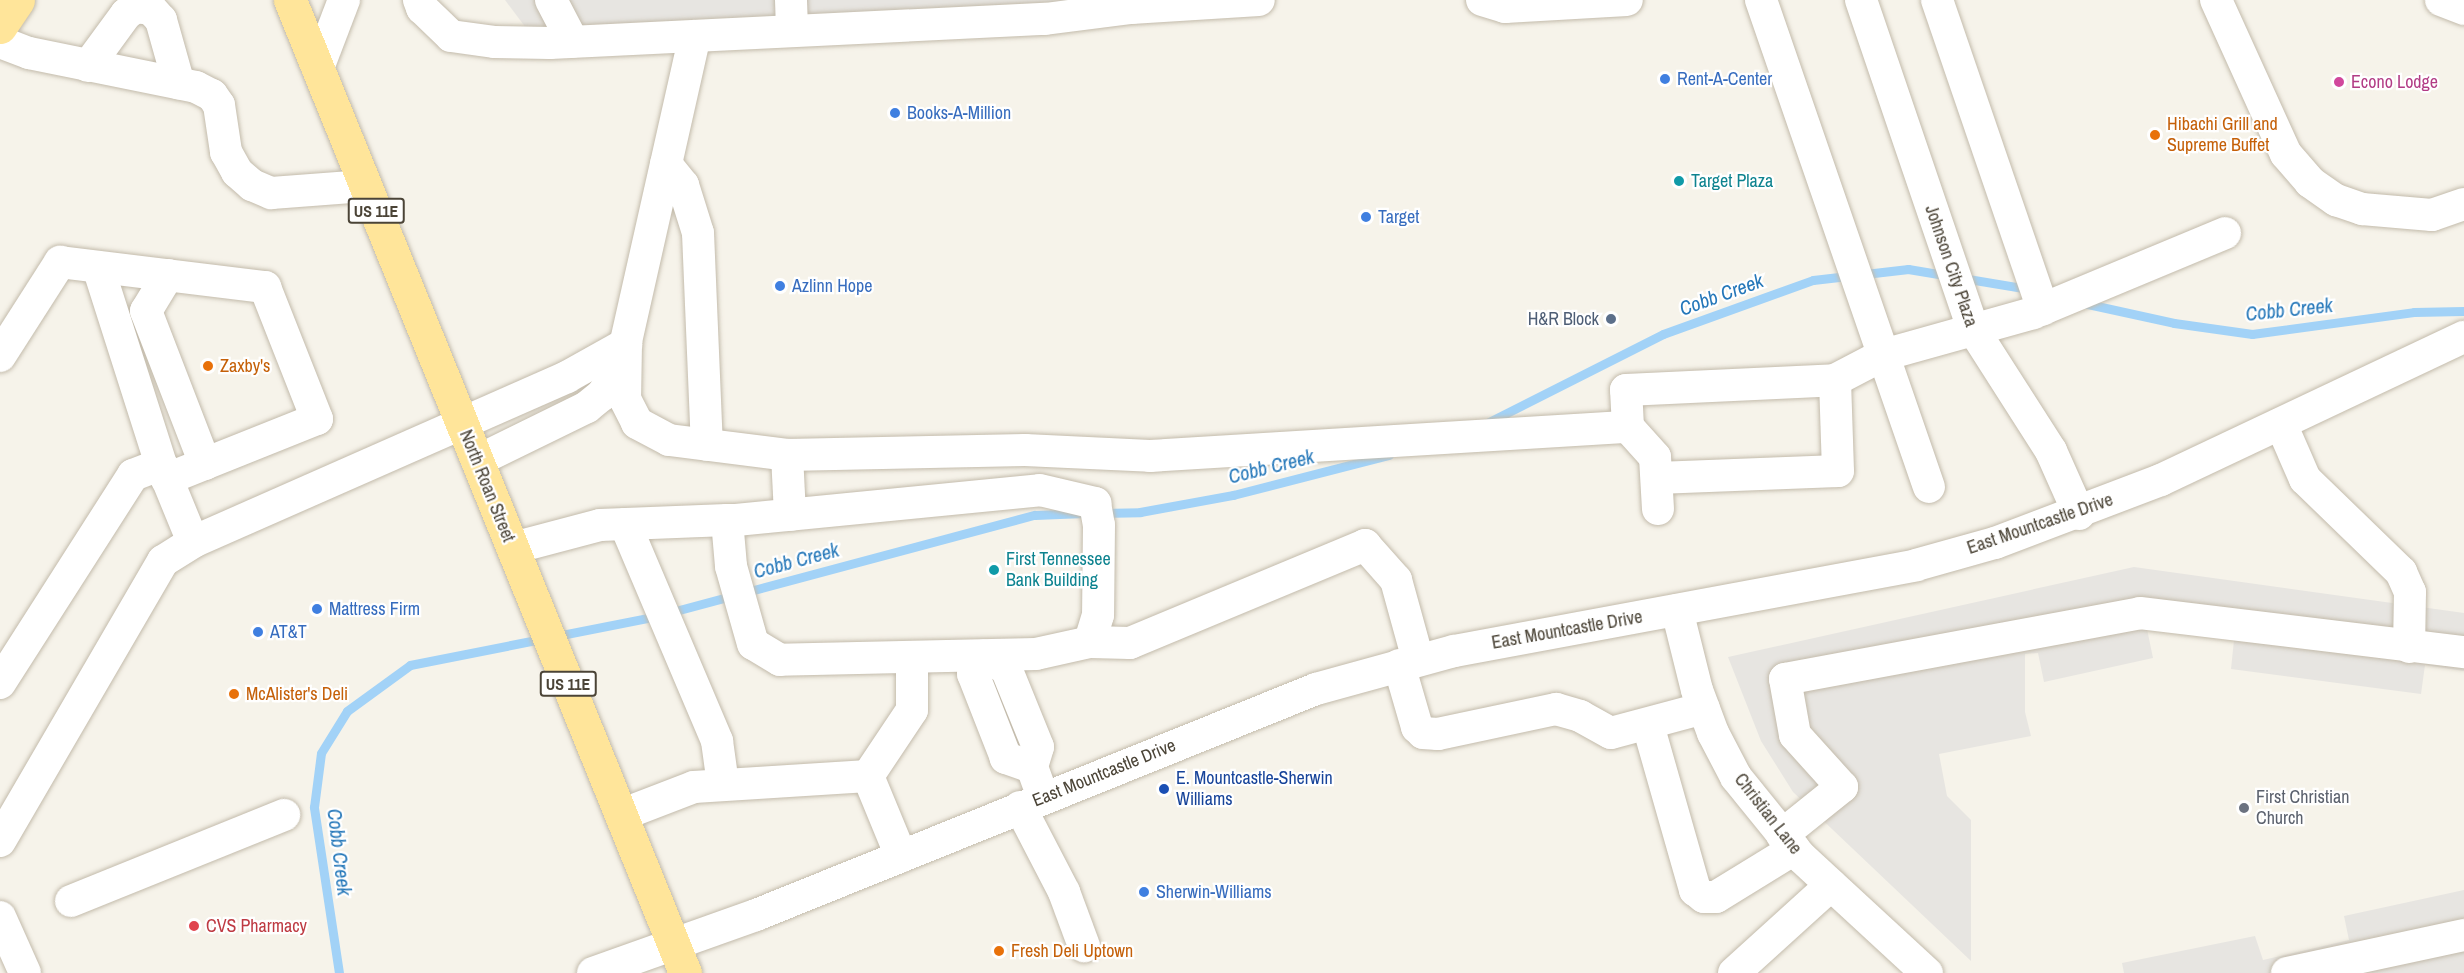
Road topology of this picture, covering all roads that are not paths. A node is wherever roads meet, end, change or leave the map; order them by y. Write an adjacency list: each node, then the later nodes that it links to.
1 (18, 0): 16 (main road)
2 (290, 0): 22 (main road, North Roan Street / US 11E)
3 (345, 0): 22 (street)
4 (419, 0): 20 (street)
5 (551, 0): 20 (street)
6 (791, 0): 17 (street)
7 (1259, 0): 17 (street)
8 (1482, 0): 9 (street)
9 (1627, 0)
10 (1761, 0): 34 (street)
11 (1861, 0): 31 (street, Johnson City Plaza)
12 (1937, 0): 30 (street)
13 (2216, 0): 26 (street)
14 (2441, 0): 15 (street)
15 (2464, 9)
16 (0, 27)
17 (792, 32): 18 (street)
18 (695, 36): 20 (street); 24 (street)
19 (0, 42): 21 (street)
20 (573, 42)
21 (88, 66): 23 (street); 23 (street)
22 (318, 68): 25 (main road, North Roan Street / US 11E)
23 (179, 84): 25 (street)
24 (666, 164): 33 (street); 40 (street)
25 (365, 186): 37 (main road, North Roan Street / US 11E)
26 (2464, 204)
27 (2225, 233): 30 (street)
28 (98, 267): 29 (street); 35 (street); 44 (street)
29 (168, 275): 43 (street); 43 (street)
30 (2043, 309): 31 (street)
31 (1973, 329): 34 (street); 48 (street, Johnson City Plaza)
32 (2464, 337): 38 (street, East Mountcastle Drive)
33 (626, 344): 37 (street); 40 (street); 42 (street)
34 (1883, 355): 36 (street); 46 (street)
35 (0, 356)
36 (1835, 380): 39 (street); 45 (street)
37 (461, 422): 42 (main road, North Roan Street / US 11E); 52 (street)
38 (2281, 424): 48 (street, East Mountcastle Drive); 56 (street)
39 (1628, 427): 41 (street); 45 (street)
40 (707, 445): 41 (street)
41 (787, 455): 49 (street)
42 (477, 461): 53 (main road, North Roan Street / US 11E)
43 (205, 464): 44 (street)
44 (164, 472): 52 (street); 61 (street)
45 (1657, 478): 47 (street)
46 (1929, 487)
47 (1658, 509)
48 (2079, 513): 54 (street, East Mountcastle Drive)
49 (790, 515): 50 (street); 55 (street)
50 (727, 520): 51 (street); 59 (street)
51 (625, 524): 53 (street); 65 (street)
52 (193, 542): 69 (street)
53 (513, 548): 68 (main road, North Roan Street / US 11E)
54 (1677, 610): 60 (street, East Mountcastle Drive); 62 (street, Christian Lane)
55 (1090, 642): 58 (street); 60 (street)
56 (2409, 647): 57 (street); 70 (street)
57 (2464, 652)
58 (983, 656): 59 (street); 66 (street)
59 (912, 660): 64 (street)
60 (1409, 663): 63 (street); 66 (street, East Mountcastle Drive)
61 (0, 683)
62 (1704, 708): 63 (street); 70 (street, Christian Lane)
63 (1648, 725): 70 (street)
64 (868, 776): 65 (street); 71 (street)
65 (723, 784): 68 (street)
66 (1031, 802): 71 (street, East Mountcastle Drive); 76 (street)
67 (284, 815): 73 (street)
68 (621, 815): 77 (main road, North Roan Street / US 11E)
69 (0, 841)
70 (1788, 842): 72 (street, Christian Lane)
71 (901, 856): 77 (street, East Mountcastle Drive)
72 (1832, 885): 80 (street); 81 (street, Christian Lane)
73 (70, 901)
74 (0, 917): 78 (street)
75 (2464, 935): 82 (street)
76 (1084, 946)
77 (679, 959): 79 (street, East Mountcastle Drive)
78 (26, 973)
79 (593, 973)
80 (1734, 973)
81 (1927, 973)
82 (2287, 973)

